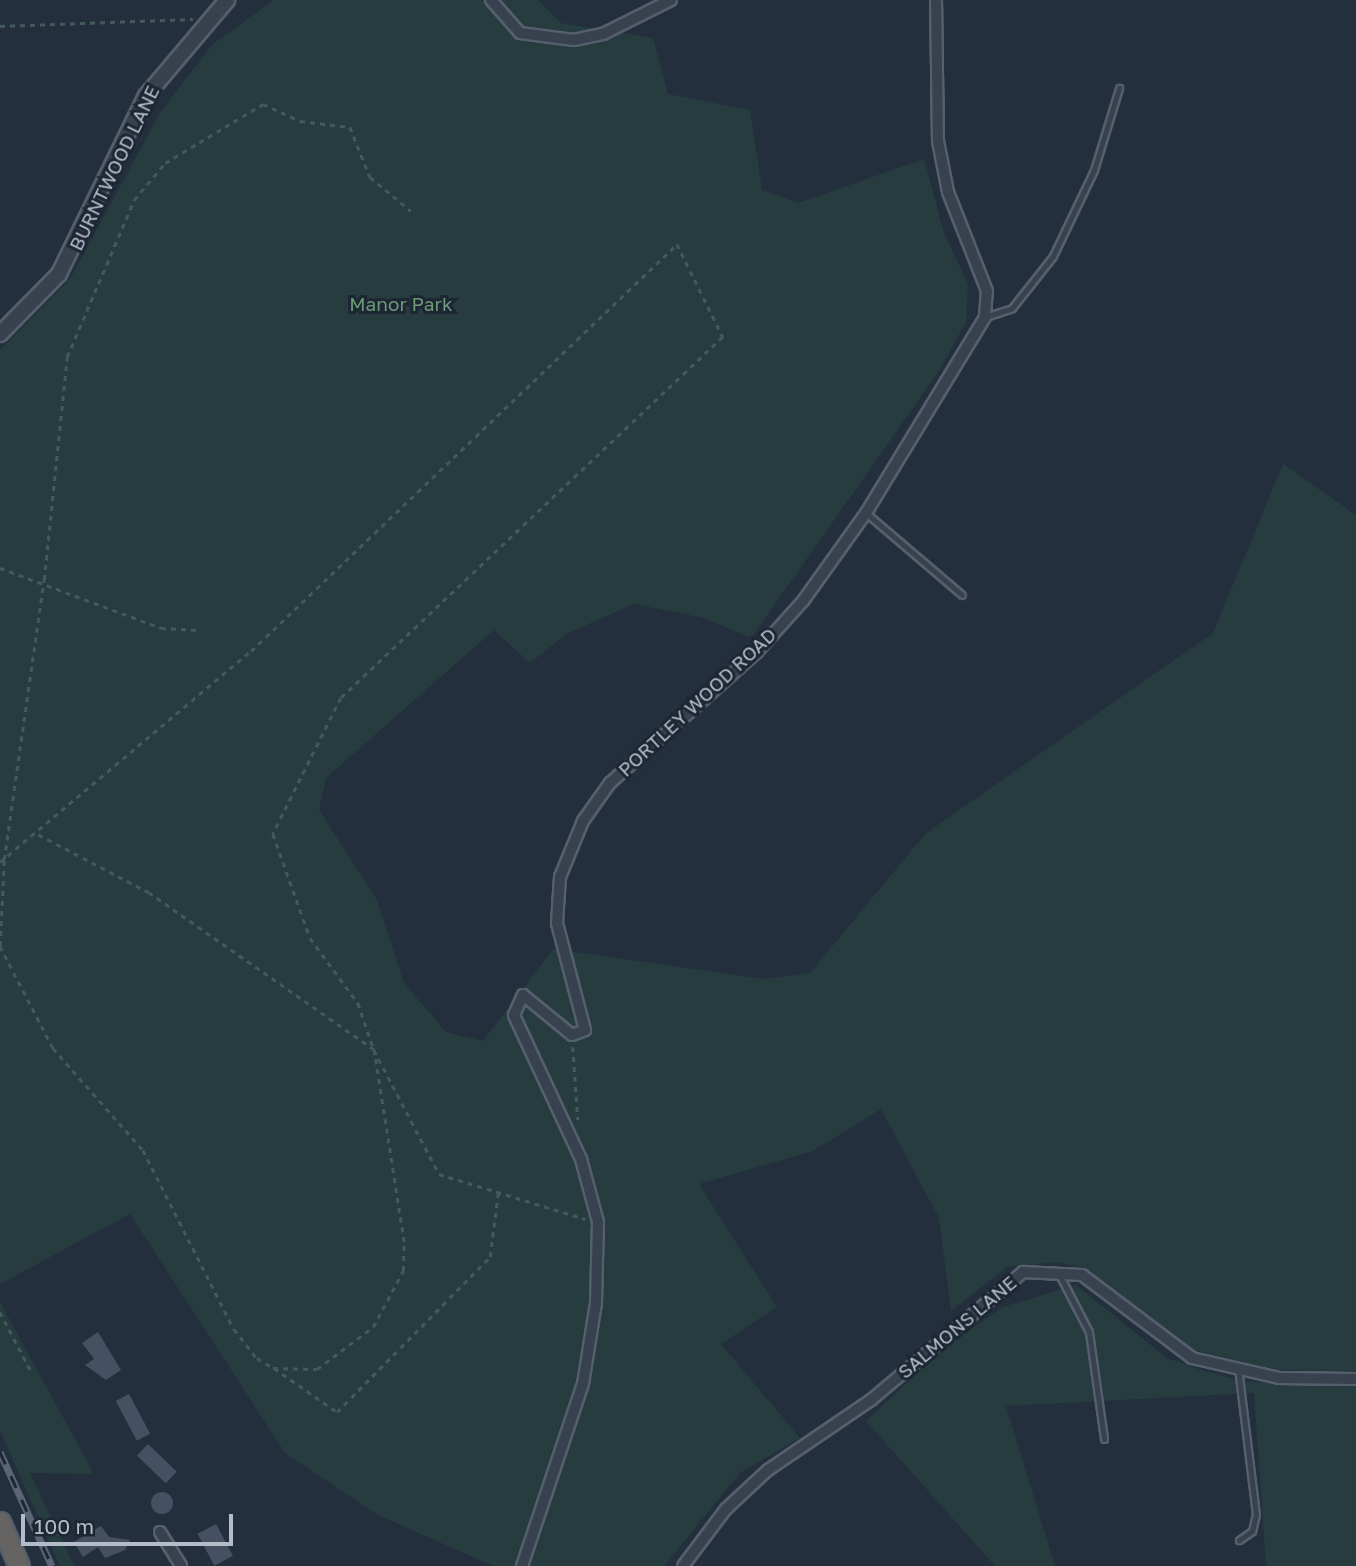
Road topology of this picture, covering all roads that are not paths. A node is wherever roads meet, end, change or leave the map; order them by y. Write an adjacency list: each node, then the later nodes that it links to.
1 (227, 0): 7 (street, BURNTWOOD LANE)
2 (491, 0): 3 (street)
3 (671, 0)
4 (936, 0): 6 (street)
5 (1119, 88): 6 (lane)
6 (985, 317): 8 (street, PORTLEY WOOD ROAD)
7 (0, 334)
8 (866, 513): 9 (lane); 19 (street, PORTLEY WOOD ROAD)
9 (962, 595)
10 (1057, 1270): 11 (street); 13 (lane); 20 (street, SALMONS LANE)
11 (1238, 1368): 12 (street); 16 (lane)
12 (1356, 1379)
13 (1104, 1439)
14 (0, 1522): 17 (highway)
15 (160, 1532): 18 (street)
16 (1238, 1540)
17 (19, 1566)
18 (181, 1566)
19 (522, 1566)
20 (683, 1566)

